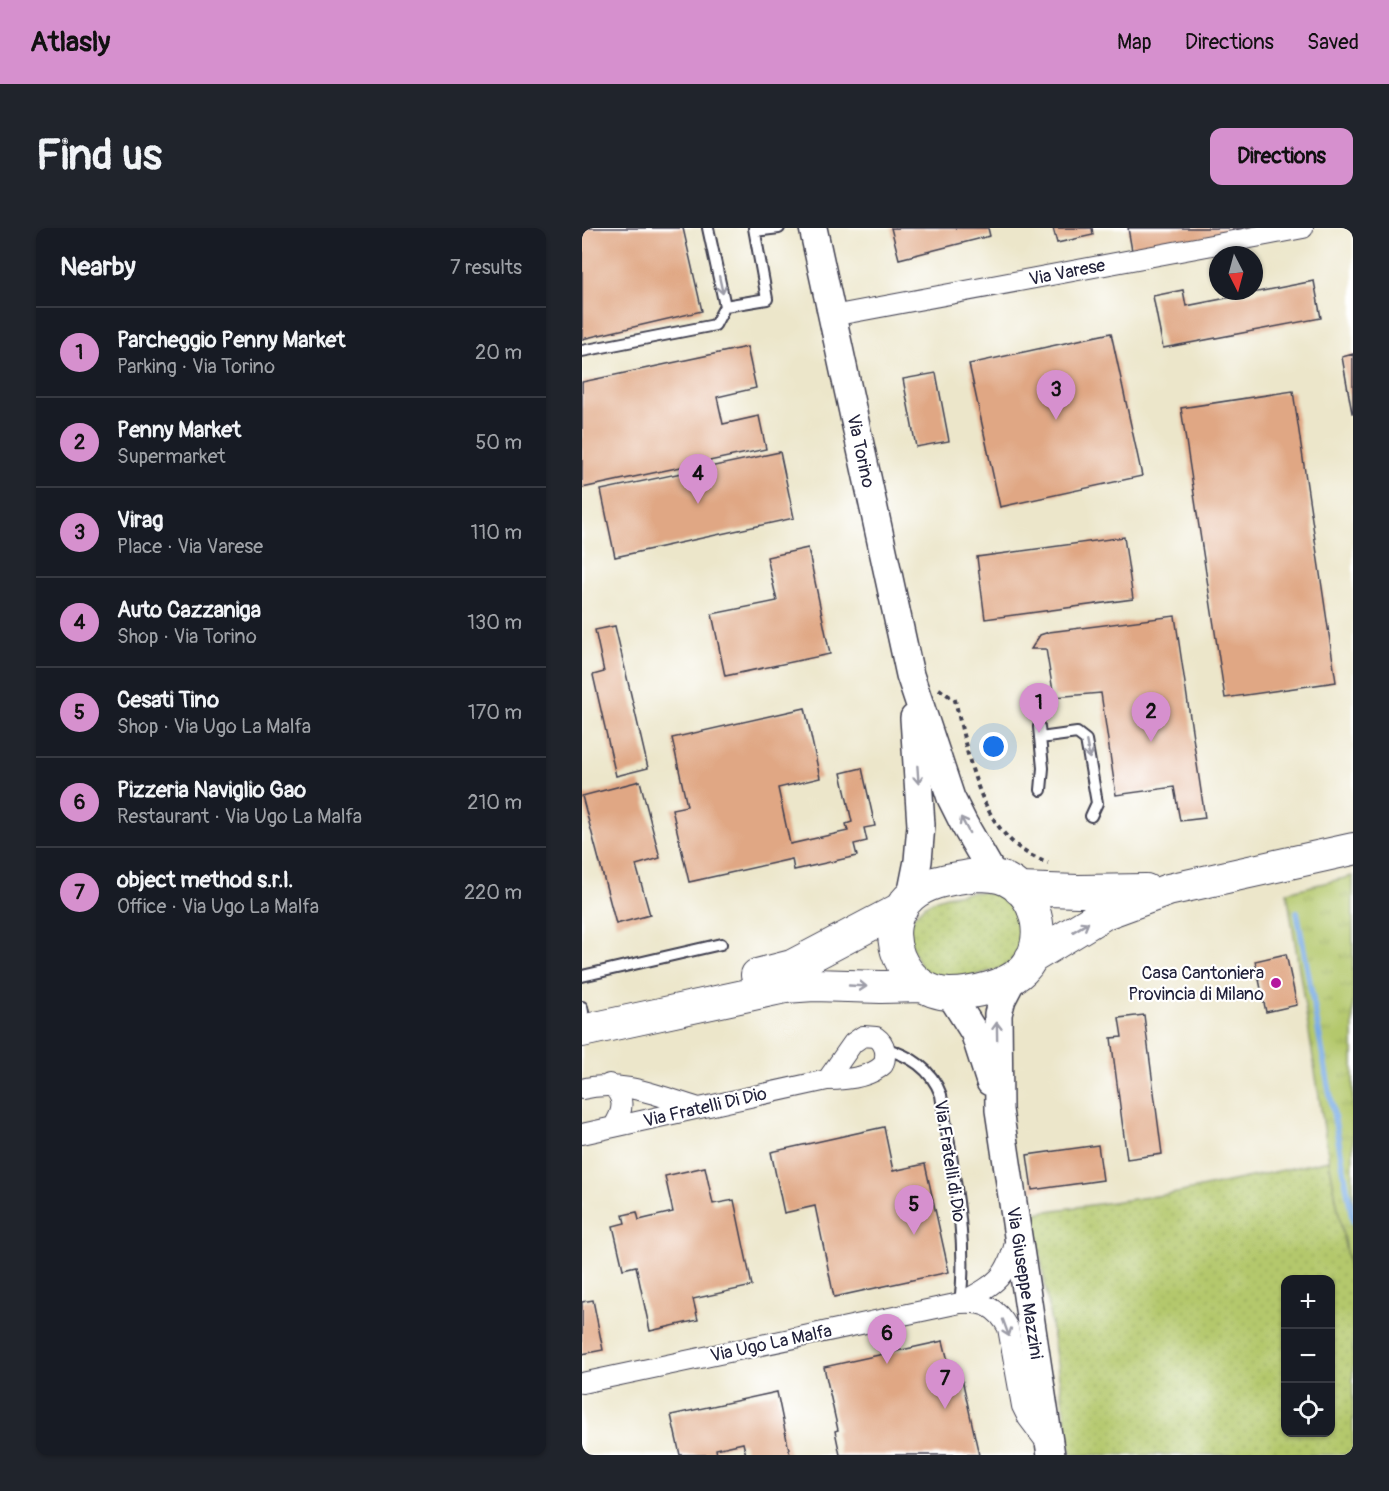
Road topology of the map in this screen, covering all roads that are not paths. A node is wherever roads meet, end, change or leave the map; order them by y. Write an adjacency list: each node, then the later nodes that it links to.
1 (708, 228): 6 (lane, one-way to 6)
2 (779, 228): 5 (lane)
3 (813, 228): 7 (street, Via Torino)
4 (1303, 228): 7 (street, Via Varese)
5 (754, 230): 6 (lane)
6 (725, 306): 8 (lane)
7 (832, 316): 9 (street, Via Torino)
8 (582, 351)
9 (910, 675): 13 (street, Via Torino, one-way to 9); 15 (street, Via Torino, one-way to 15)
10 (1041, 790): 11 (lane, one-way to 11)
11 (1091, 816)
12 (1353, 849): 14 (main road)
13 (1007, 882): 14 (main road); 15 (main road); 17 (main road)
14 (1168, 890): 17 (main road, one-way to 14)
15 (907, 902): 19 (main road); 20 (main road)
16 (721, 944): 18 (lane)
17 (1022, 968): 19 (main road); 26 (street, Via Giuseppe Mazzini, one-way to 17)
18 (582, 976)
19 (936, 990): 20 (main road, one-way to 19); 26 (street, Via Giuseppe Mazzini)
20 (582, 1015)
21 (884, 1048): 22 (street, Via Fratelli Di Dio); 22 (street); 30 (lane, Via Fratelli di Dio)
22 (827, 1080): 25 (street, Via Fratelli Di Dio)
23 (609, 1084): 24 (street, Via Fratelli di Dio); 25 (street, Via Fratelli di Dio); 27 (street, Via Fratelli di Dio)
24 (582, 1089)
25 (699, 1108): 27 (street, Via Fratelli Di Dio)
26 (999, 1110): 29 (street, Via Giuseppe Mazzini)
27 (613, 1127): 28 (street, Via Fratelli Di Dio)
28 (582, 1134)
29 (1018, 1231): 30 (street, Via Ugo La Malfa); 32 (street, Via Giuseppe Mazzini)
30 (960, 1303): 31 (street, Via Ugo La Malfa); 32 (street, Via Ugo La Malfa, one-way to 32)
31 (582, 1383)
32 (1051, 1451)

